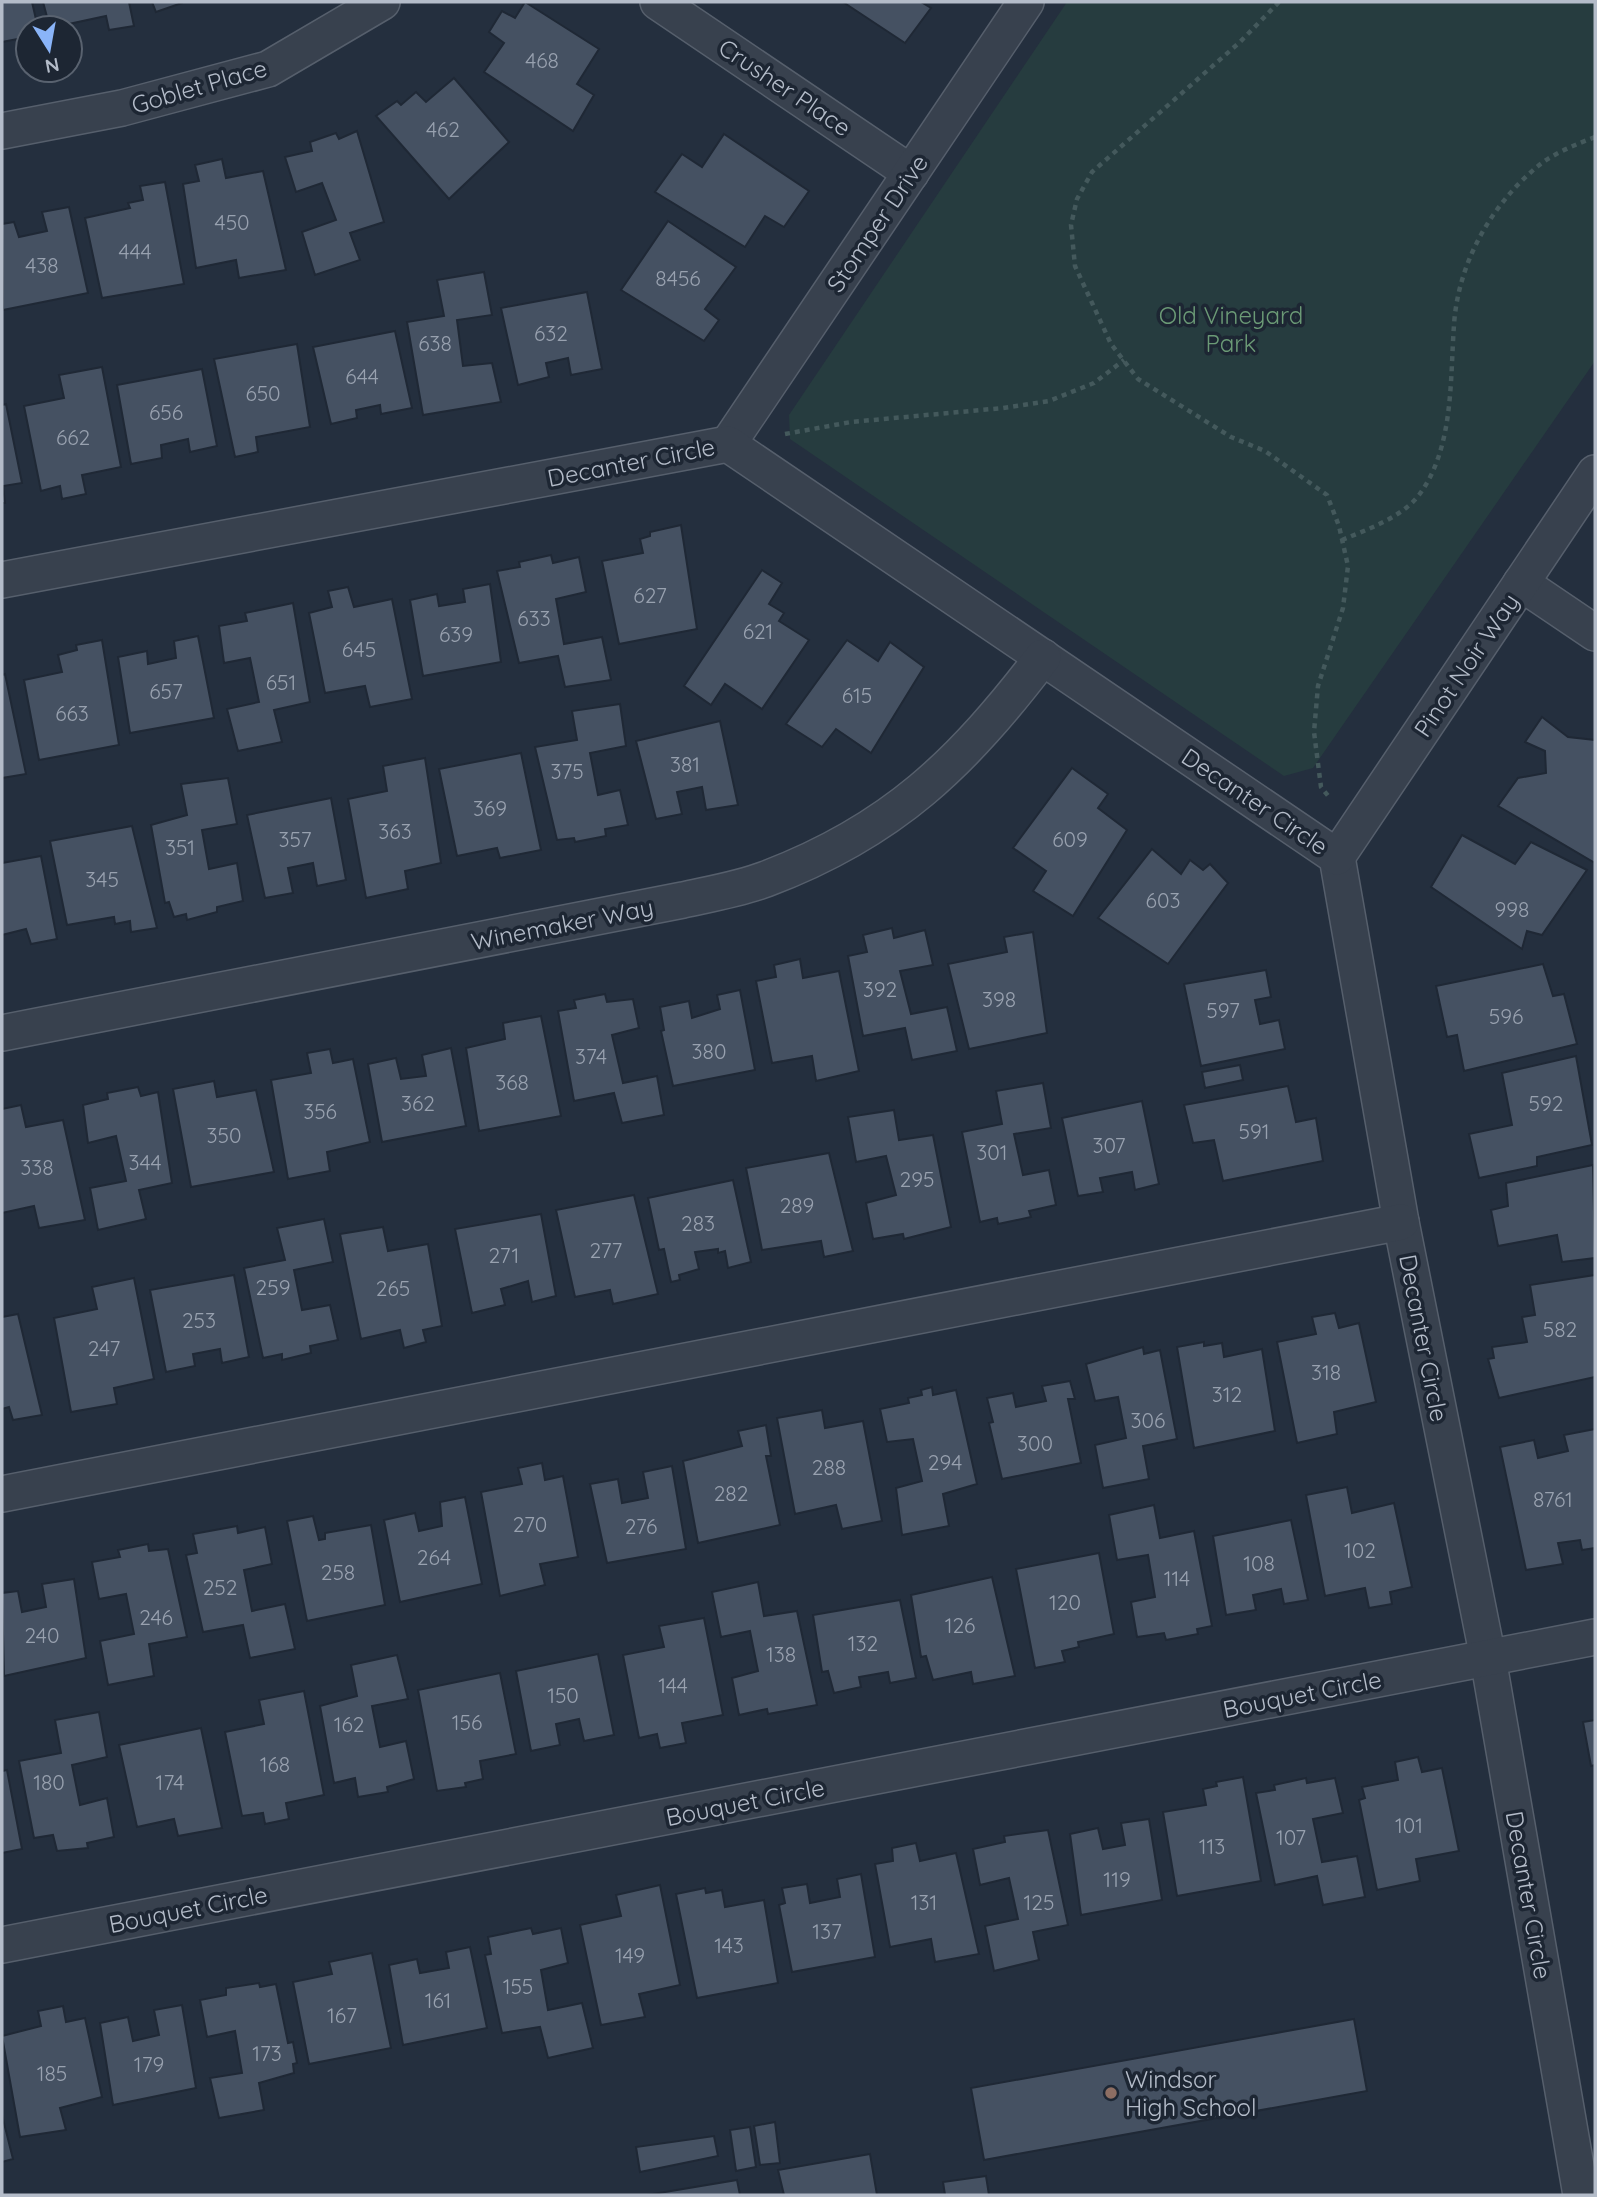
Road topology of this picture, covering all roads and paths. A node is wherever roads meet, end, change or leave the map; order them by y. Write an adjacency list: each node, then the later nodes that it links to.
1 (382, 2): 5 (street, Goblet Place)
2 (658, 2): 7 (street, Crusher Place)
3 (1027, 2): 7 (street, Stomper Drive)
4 (1279, 2): 8 (path)
5 (2, 131)
6 (1595, 137): 11 (path)
7 (911, 173): 9 (street, Stomper Drive)
8 (1124, 360): 9 (path); 11 (path)
9 (734, 448): 12 (street, Decanter Circle); 15 (street, Decanter Circle)
10 (1595, 473): 13 (street, Pinot Noir Way)
11 (1342, 540): 16 (path)
12 (2, 580)
13 (1521, 583): 14 (street); 16 (street, Pinot Noir Way)
14 (1595, 633)
15 (1043, 657): 16 (street, Decanter Circle); 17 (street, Winemaker Way)
16 (1346, 844): 18 (street, Decanter Circle)
17 (2, 1033)
18 (1401, 1222): 19 (street); 21 (street, Decanter Circle)
19 (2, 1494)
20 (1595, 1637): 21 (street, Bouquet Circle)
21 (1488, 1658): 22 (street, Bouquet Circle); 23 (street, Decanter Circle)
22 (2, 1945)
23 (1581, 2195)

